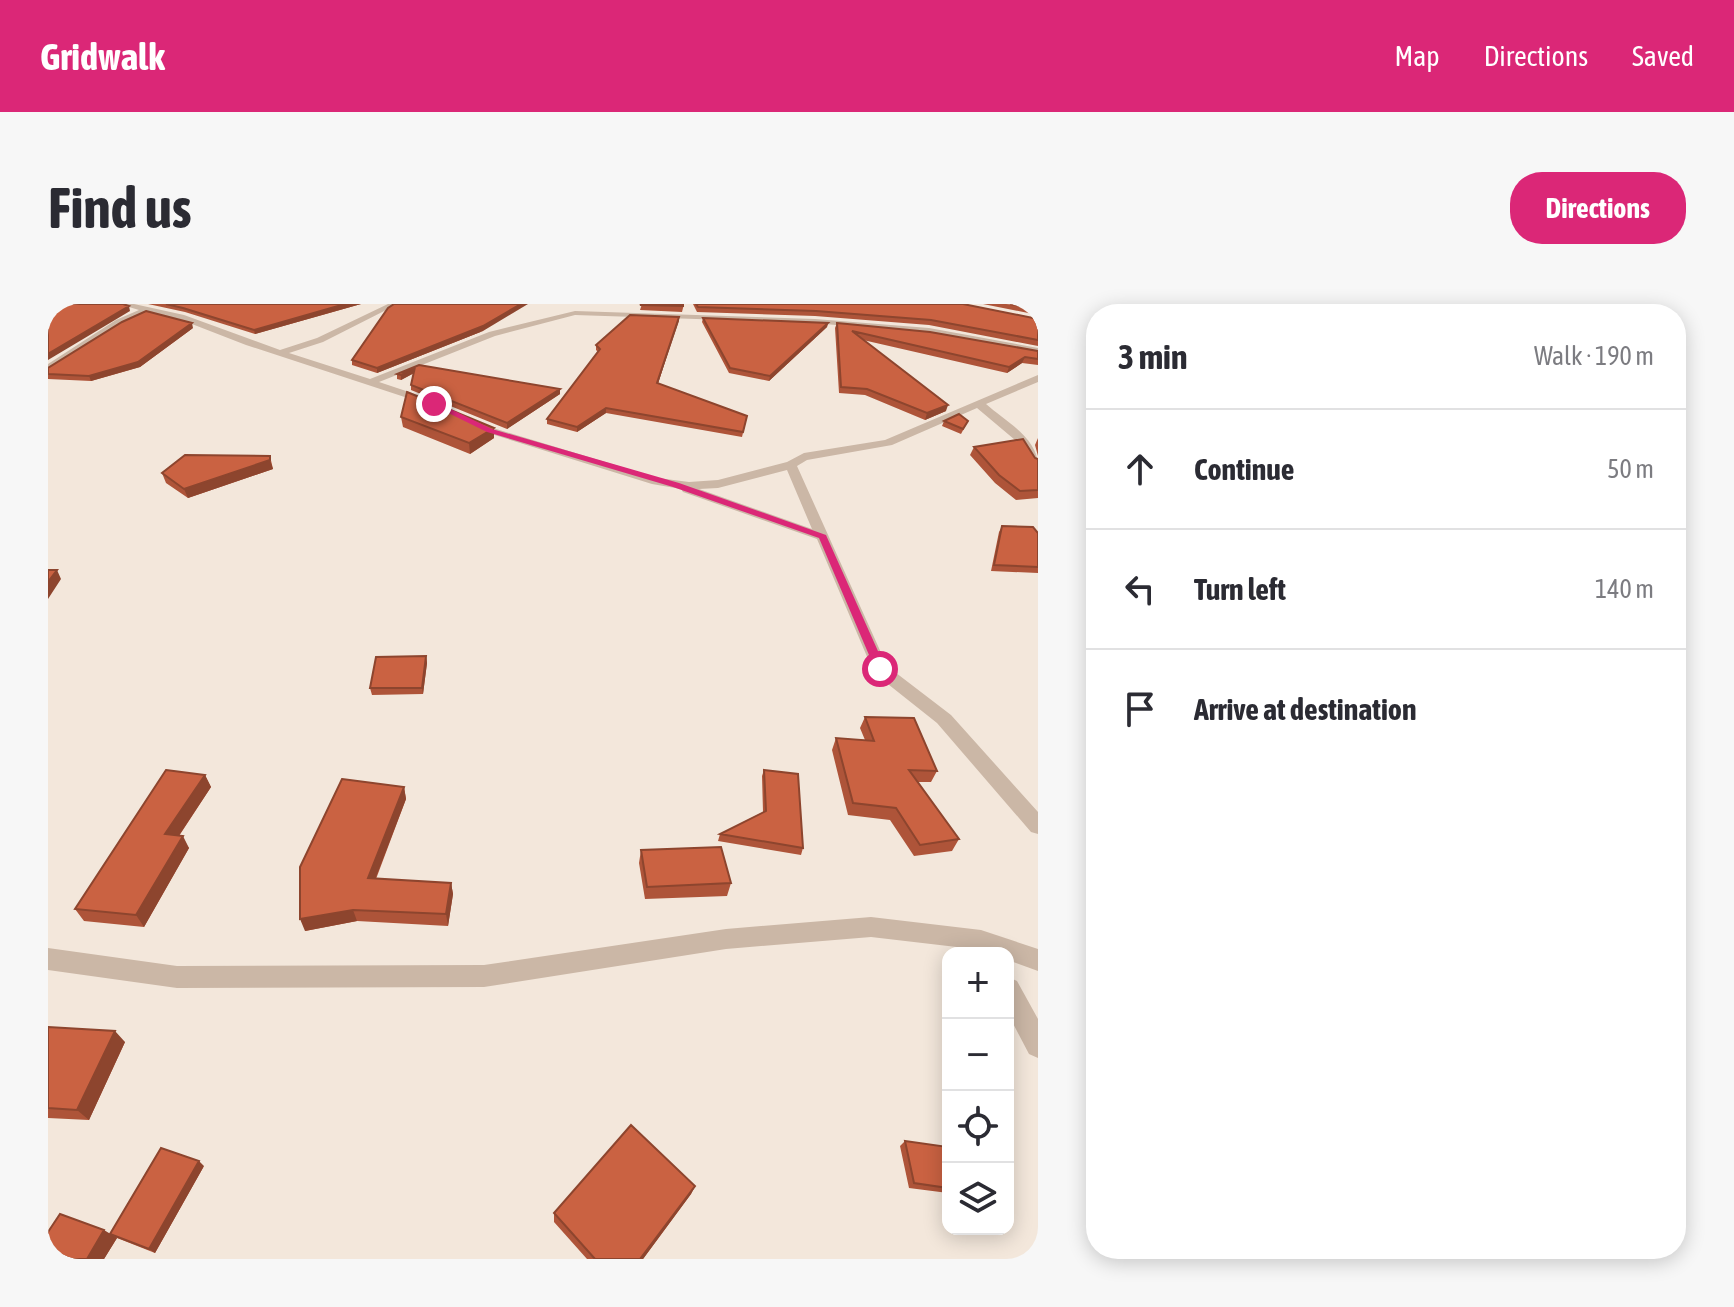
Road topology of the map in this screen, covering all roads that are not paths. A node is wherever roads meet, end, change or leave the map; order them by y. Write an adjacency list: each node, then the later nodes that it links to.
1 (123, 304): 4 (street)
2 (163, 304): 4 (street)
3 (394, 304): 8 (street)
4 (146, 309): 8 (street); 9 (street)
5 (852, 315): 6 (street)
6 (862, 325): 7 (street); 11 (street)
7 (1038, 351)
8 (280, 353): 11 (street)
9 (48, 368)
10 (1038, 378): 12 (street)
11 (369, 383): 13 (street)
12 (980, 405): 15 (street); 16 (street)
13 (448, 410)
14 (462, 417): 17 (street)
15 (1038, 462)
16 (791, 465): 17 (street); 18 (street)
17 (676, 485): 18 (street)
18 (823, 537): 19 (street)
19 (1038, 826)
20 (985, 946): 21 (street); 22 (street)
21 (48, 959)
22 (1038, 960)
23 (1014, 1000): 24 (street)
24 (1038, 1045)

